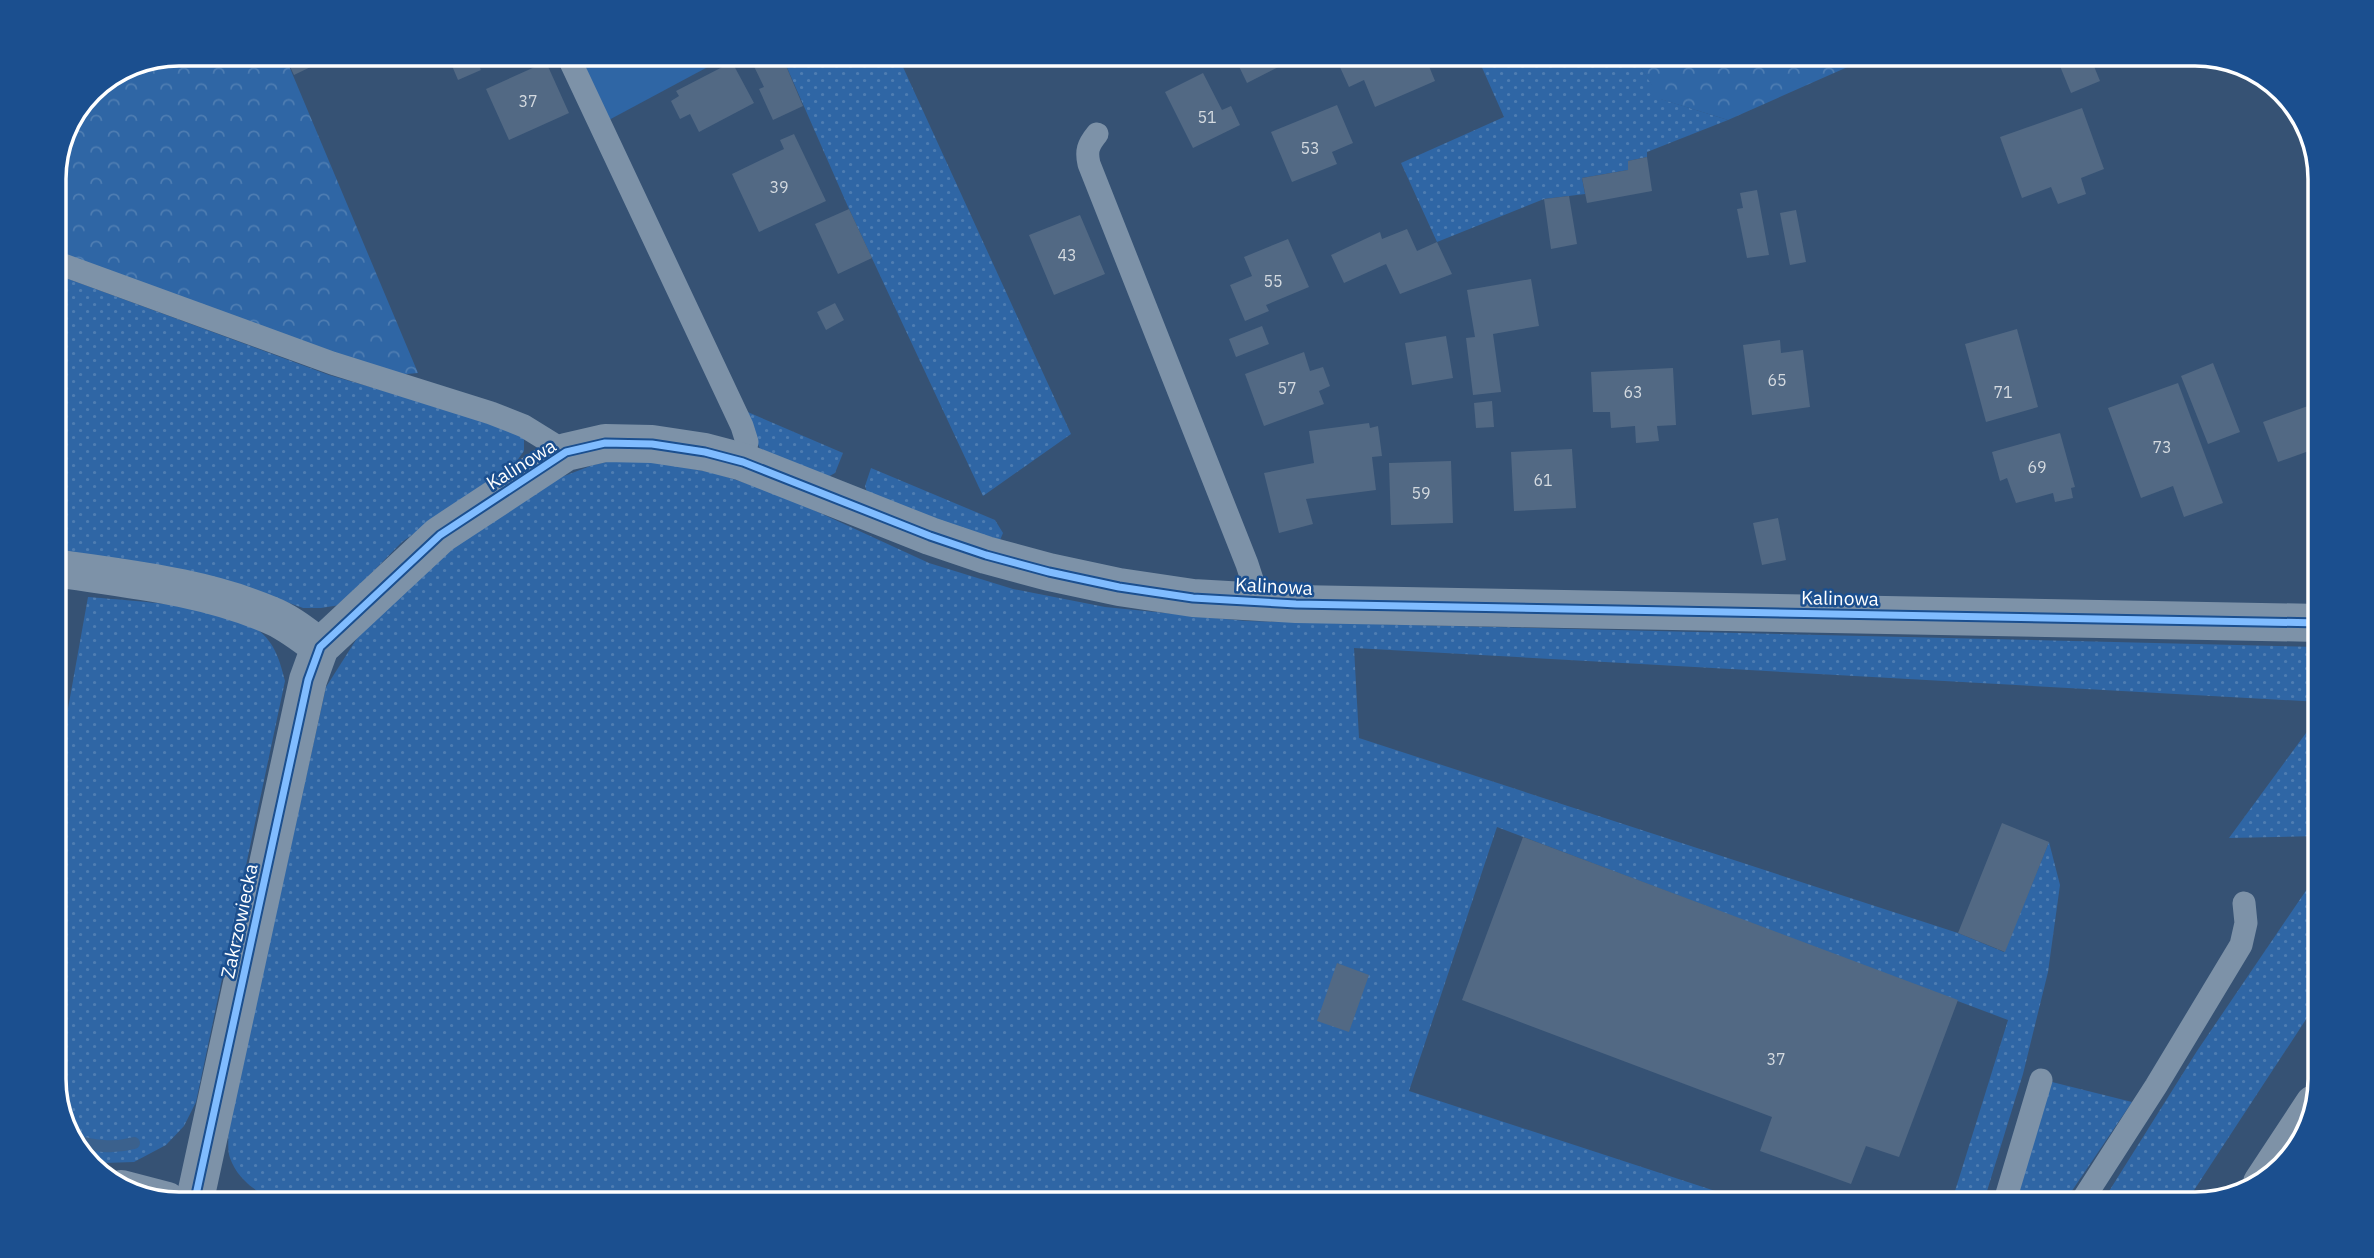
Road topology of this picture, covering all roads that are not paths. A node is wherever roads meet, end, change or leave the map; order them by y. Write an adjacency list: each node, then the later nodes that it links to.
1 (573, 66): 5 (lane)
2 (1097, 134): 7 (lane)
3 (67, 267): 4 (lane, Kalinowa)
4 (566, 452): 5 (street, Kalinowa); 9 (street, Kalinowa)
5 (743, 462): 7 (street, Kalinowa)
6 (67, 570): 9 (street)
7 (1259, 601): 8 (street, Kalinowa)
8 (2307, 624)
9 (320, 646): 12 (street, Zakrzowiecka)
10 (2244, 903): 14 (lane)
11 (2041, 1080): 13 (lane)
12 (197, 1192)
13 (2008, 1192)
14 (2088, 1192)

